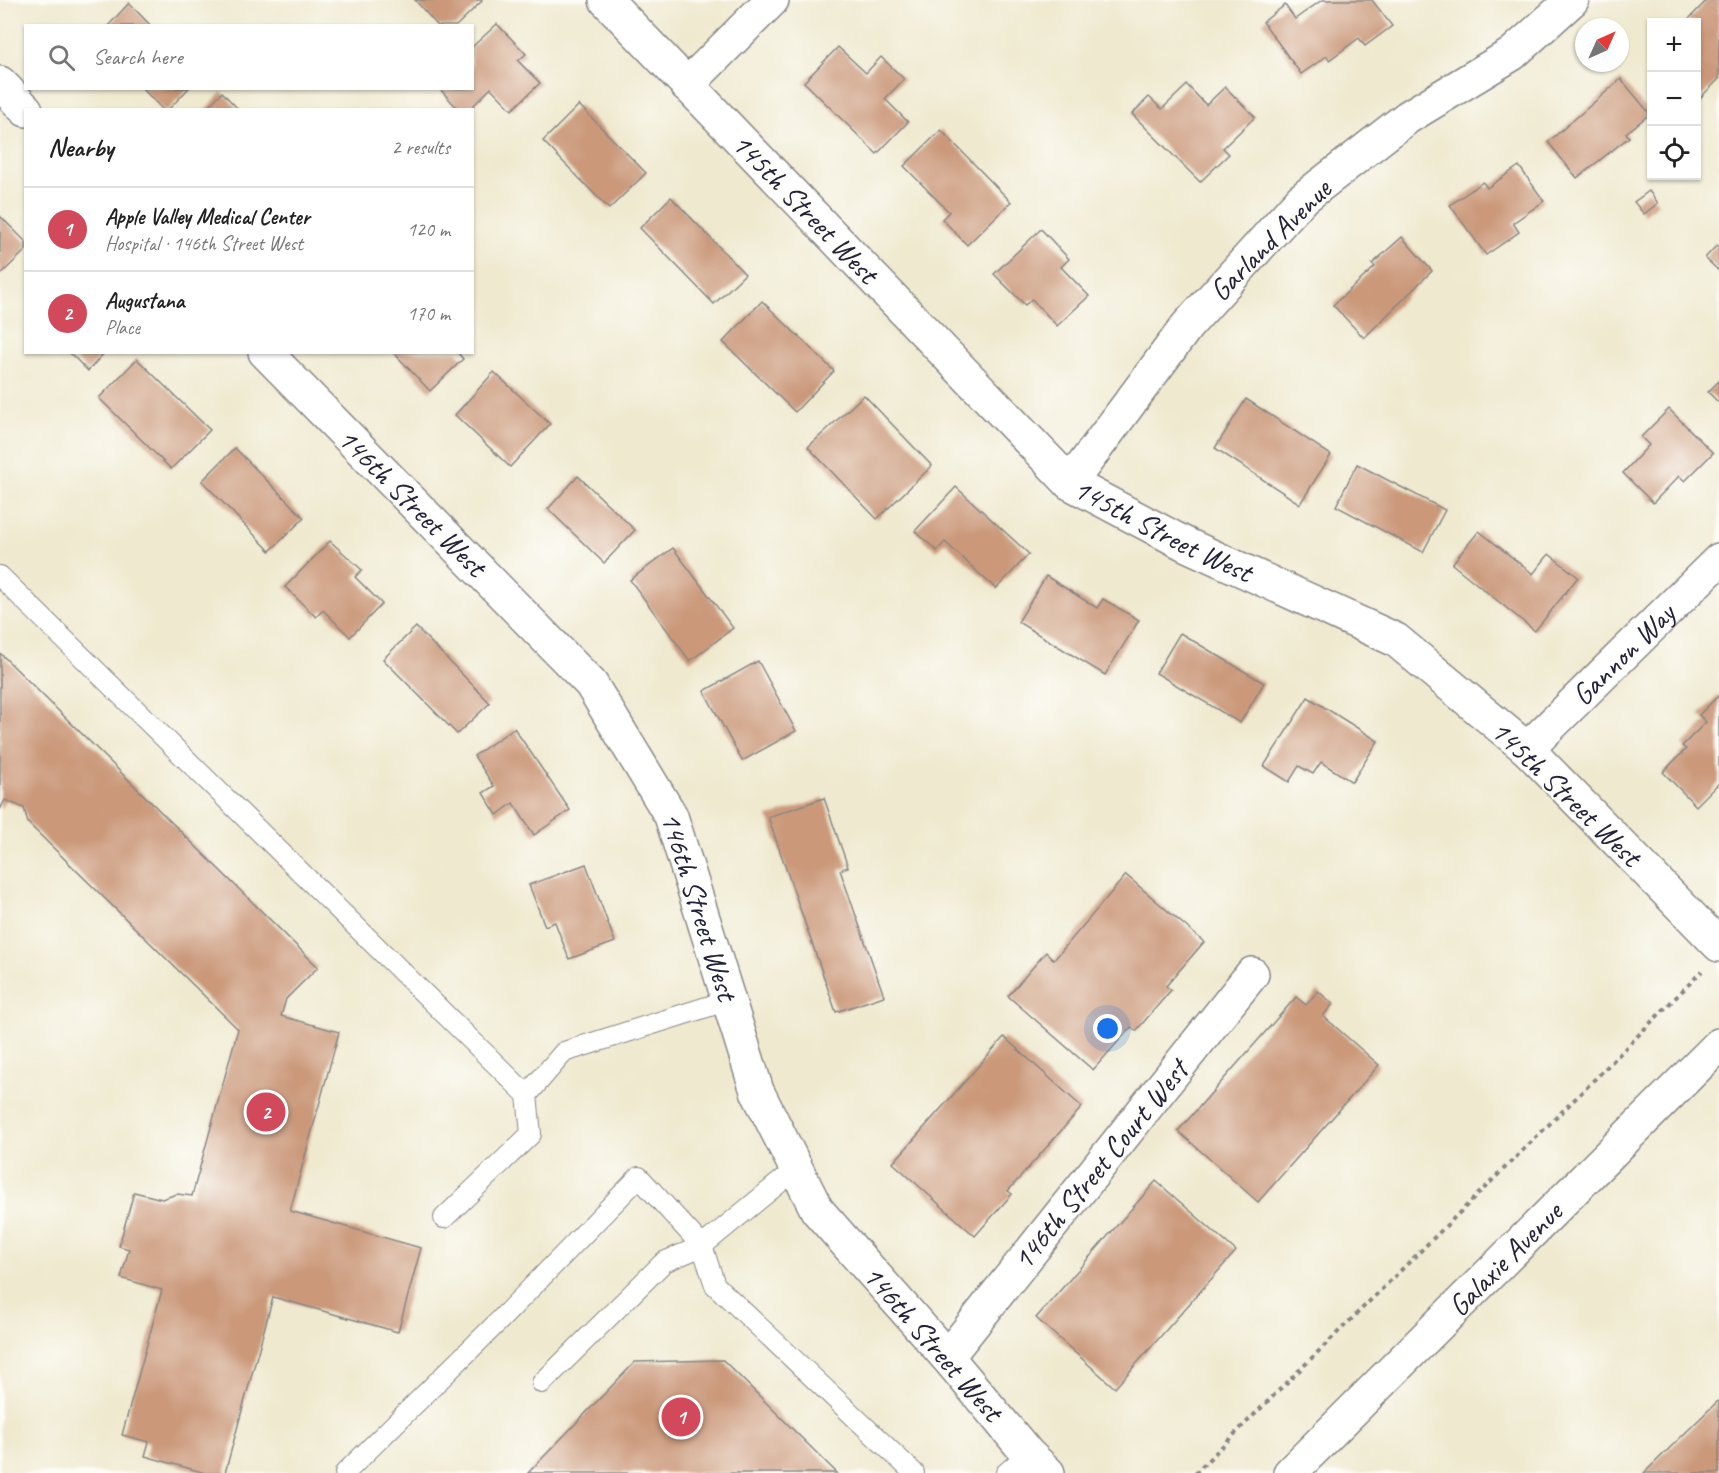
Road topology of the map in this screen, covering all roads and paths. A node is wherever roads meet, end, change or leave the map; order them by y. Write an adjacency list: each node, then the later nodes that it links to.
1 (606, 0): 5 (street, 145th Street West)
2 (772, 0): 5 (street)
3 (1572, 0): 8 (street, Garland Avenue)
4 (0, 83): 6 (street)
5 (687, 85): 8 (street, 145th Street West)
6 (24, 108)
7 (267, 354): 14 (street, 146th Street West)
8 (1070, 483): 11 (street, 145th Street West)
9 (1719, 560): 11 (street, Gannon Way)
10 (0, 576): 16 (lane)
11 (1527, 749): 12 (street, 145th Street West)
12 (1712, 956): 25 (path)
13 (1252, 974): 20 (street, 146th Street Court West)
14 (729, 1000): 16 (lane); 17 (street, 146th Street West)
15 (1719, 1045): 26 (street, Galaxie Avenue)
16 (527, 1095): 18 (lane)
17 (796, 1169): 19 (lane); 20 (street, 146th Street West)
18 (444, 1218)
19 (702, 1246): 21 (lane); 23 (lane); 24 (lane)
20 (947, 1357): 22 (street, 146th Street West)
21 (542, 1383)
22 (1027, 1466)
23 (345, 1473)
24 (914, 1473)
25 (1195, 1473)
26 (1290, 1473)

